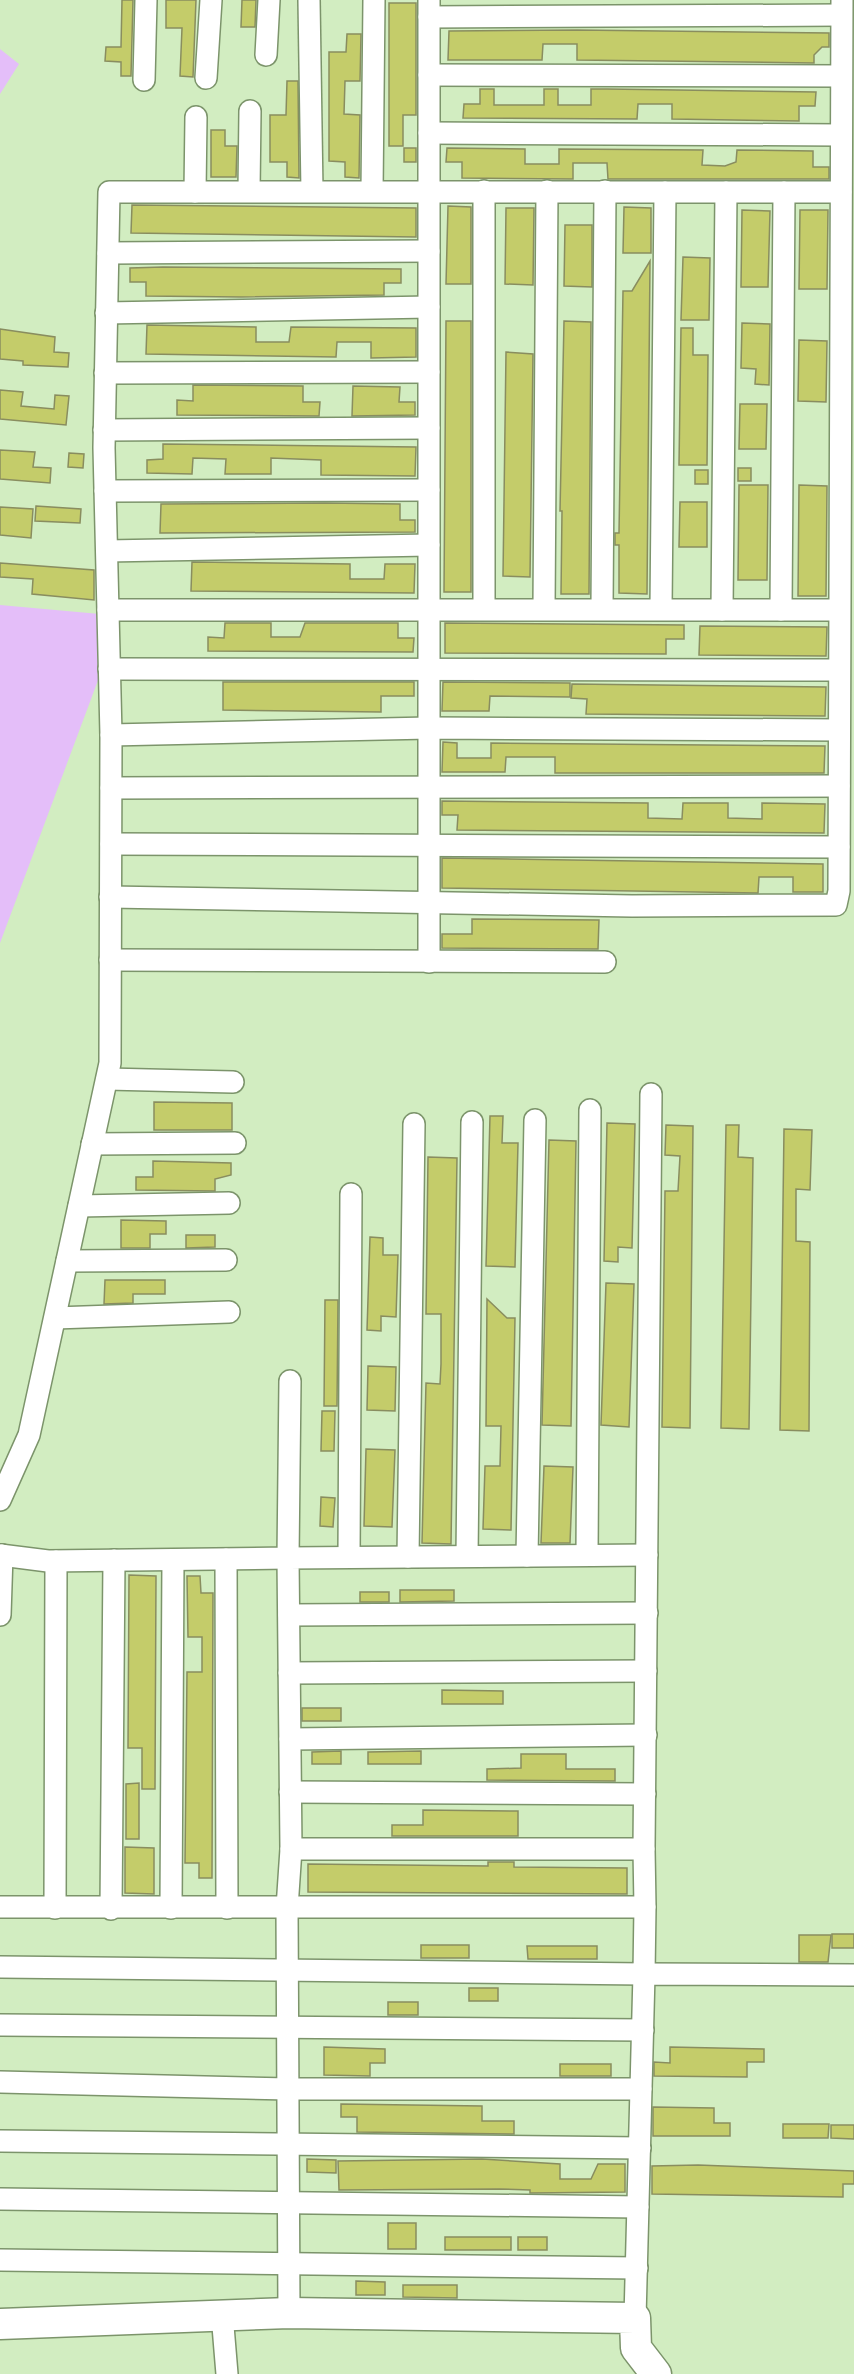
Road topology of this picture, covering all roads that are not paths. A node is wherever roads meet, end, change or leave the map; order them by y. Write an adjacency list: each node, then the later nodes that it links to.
1 (146, 0): 12 (street)
2 (211, 0): 11 (street)
3 (269, 0): 8 (street)
4 (309, 0): 17 (street)
5 (374, 0): 18 (street)
6 (841, 8): 7 (street); 10 (street)
7 (429, 9): 9 (street)
8 (266, 55)
9 (429, 75): 10 (street); 15 (street)
10 (841, 76): 16 (street)
11 (206, 78)
12 (144, 80)
13 (250, 111): 24 (street)
14 (196, 117): 23 (street)
15 (429, 133): 16 (street); 19 (street)
16 (841, 135): 28 (street)
17 (312, 191): 18 (street); 24 (street)
18 (372, 191): 19 (street)
19 (429, 191): 20 (street); 29 (street)
20 (484, 191): 21 (street); 42 (street)
21 (547, 191): 22 (street); 43 (street)
22 (605, 191): 25 (street); 44 (street)
23 (195, 192): 24 (street); 30 (street)
24 (249, 192)
25 (664, 192): 26 (street); 45 (street)
26 (726, 192): 27 (street); 47 (street)
27 (784, 192): 28 (street); 48 (street)
28 (841, 192): 49 (street)
29 (429, 251): 30 (street); 31 (street)
30 (108, 253): 32 (street)
31 (429, 307): 32 (street); 33 (street)
32 (106, 313): 34 (street)
33 (429, 372): 34 (street); 35 (street)
34 (105, 373): 36 (street)
35 (429, 428): 36 (street); 37 (street)
36 (104, 429): 38 (street)
37 (429, 490): 38 (street); 39 (street)
38 (105, 491): 40 (street)
39 (429, 545): 40 (street); 41 (street)
40 (107, 551): 46 (street)
41 (429, 608): 42 (street); 46 (street); 51 (street)
42 (484, 609): 43 (street)
43 (544, 609): 44 (street)
44 (602, 609): 45 (street)
45 (661, 609): 47 (street)
46 (108, 610): 50 (street)
47 (722, 610): 48 (street)
48 (781, 610): 49 (street)
49 (839, 610): 52 (street)
50 (109, 669): 51 (street); 55 (street)
51 (429, 669): 52 (street); 53 (street)
52 (839, 670): 54 (street)
53 (429, 728): 54 (street); 55 (street); 58 (street)
54 (839, 730): 56 (street)
55 (111, 735): 57 (street)
56 (839, 786): 58 (street); 61 (street)
57 (111, 788): 58 (street); 59 (street)
58 (429, 788): 60 (street)
59 (111, 844): 60 (street); 62 (street)
60 (429, 846): 61 (street); 63 (street)
61 (839, 848): 63 (street)
62 (111, 897): 63 (street); 64 (street)
63 (429, 904): 65 (street)
64 (110, 960): 65 (street); 67 (street)
65 (429, 962): 66 (street)
66 (605, 962)
67 (106, 1078): 68 (street); 75 (street)
68 (233, 1082)
69 (651, 1094): 87 (street)
70 (590, 1110): 86 (street)
71 (535, 1120): 89 (street)
72 (472, 1122): 88 (street)
73 (414, 1124): 91 (street)
74 (235, 1143): 75 (street)
75 (92, 1144): 78 (street)
76 (351, 1194): 90 (street)
77 (229, 1203): 78 (street)
78 (79, 1206): 80 (street)
79 (226, 1260): 80 (street)
80 (67, 1261): 82 (street)
81 (230, 1312): 82 (street)
82 (55, 1318): 84 (street)
83 (290, 1381): 92 (street)
84 (0, 1500)
85 (1, 1555): 96 (street); 99 (street)
86 (587, 1555): 87 (street); 89 (street)
87 (647, 1555): 97 (street)
88 (467, 1556): 89 (street); 91 (street)
89 (527, 1556)
90 (349, 1557): 91 (street); 92 (street)
91 (408, 1557)
92 (288, 1558): 93 (street); 98 (street)
93 (226, 1559): 95 (street); 112 (street)
94 (114, 1560): 95 (street); 96 (street); 114 (street)
95 (173, 1560): 111 (street)
96 (56, 1561): 110 (street)
97 (646, 1613): 98 (street); 100 (street)
98 (289, 1614): 101 (street)
99 (0, 1615)
100 (646, 1671): 101 (street); 102 (street)
101 (289, 1673): 103 (street)
102 (646, 1735): 103 (street); 105 (street)
103 (290, 1739): 104 (street)
104 (290, 1792): 105 (street); 106 (street)
105 (645, 1794): 107 (street)
106 (291, 1849): 107 (street); 113 (street)
107 (644, 1849): 109 (street)
108 (0, 1907): 110 (street)
109 (645, 1907): 113 (street); 117 (street)
110 (55, 1908): 114 (street)
111 (171, 1908): 112 (street); 114 (street)
112 (226, 1908): 113 (street)
113 (288, 1908): 116 (street)
114 (111, 1909)
115 (0, 1966): 116 (street)
116 (289, 1970): 117 (street); 120 (street)
117 (644, 1974): 118 (street); 121 (street)
118 (854, 1975)
119 (0, 2025): 120 (street)
120 (289, 2028): 121 (street); 123 (street)
121 (643, 2030): 124 (street)
122 (0, 2082): 123 (street)
123 (289, 2089): 124 (street); 126 (street)
124 (641, 2089): 127 (street)
125 (0, 2141): 126 (street)
126 (289, 2145): 127 (street); 129 (street)
127 (640, 2148): 130 (street)
128 (0, 2199): 129 (street)
129 (288, 2205): 130 (street); 132 (street)
130 (638, 2207): 133 (street)
131 (0, 2260): 132 (street)
132 (289, 2265): 133 (street); 134 (street)
133 (637, 2268): 136 (street)
134 (289, 2313): 135 (street); 136 (street)
135 (222, 2314): 137 (street); 138 (street)
136 (635, 2319): 139 (street)
137 (0, 2324)
138 (227, 2374)
139 (656, 2374)

